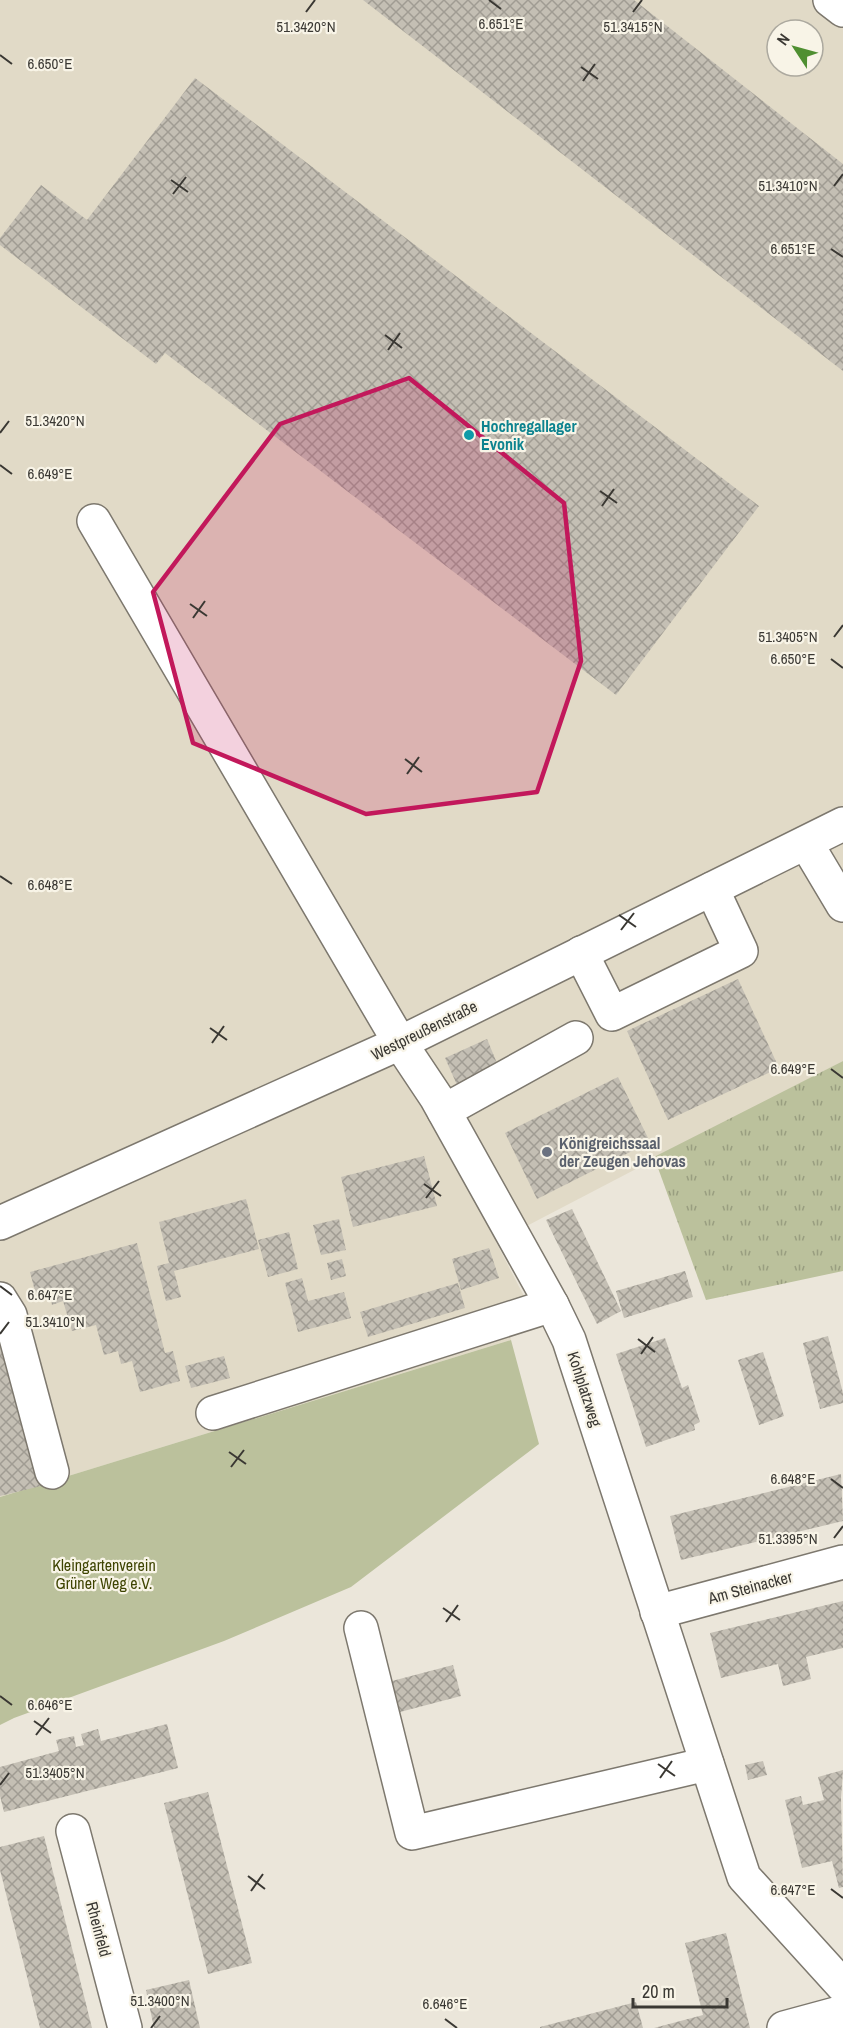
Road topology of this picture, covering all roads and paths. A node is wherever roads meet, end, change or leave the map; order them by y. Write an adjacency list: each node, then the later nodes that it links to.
1 (830, 0): 2 (street)
2 (843, 10)
3 (94, 521): 10 (street, Kohlplatzweg)
4 (843, 824): 5 (street, Westpreußenstraße)
5 (806, 843): 6 (street, Westpreußenstraße); 7 (street)
6 (712, 888): 8 (street, Westpreußenstraße); 8 (street)
7 (843, 905)
8 (581, 953): 10 (street, Westpreußenstraße)
9 (576, 1038): 11 (street)
10 (400, 1043): 11 (street, Kohlplatzweg); 12 (street, Westpreußenstraße)
11 (444, 1111): 14 (street, Kohlplatzweg)
12 (0, 1223)
13 (0, 1299): 16 (street)
14 (552, 1305): 15 (street); 18 (street, Kohlplatzweg)
15 (213, 1413)
16 (52, 1472)
17 (843, 1562): 18 (street, Am Steinacker)
18 (657, 1612): 20 (street, Kohlplatzweg)
19 (361, 1628): 20 (street)
20 (707, 1764): 22 (street, Kohlplatzweg)
21 (73, 1831): 24 (street, Rheinfeld)
22 (843, 1986)
23 (843, 2012): 25 (street)
24 (125, 2028)
25 (784, 2028)

